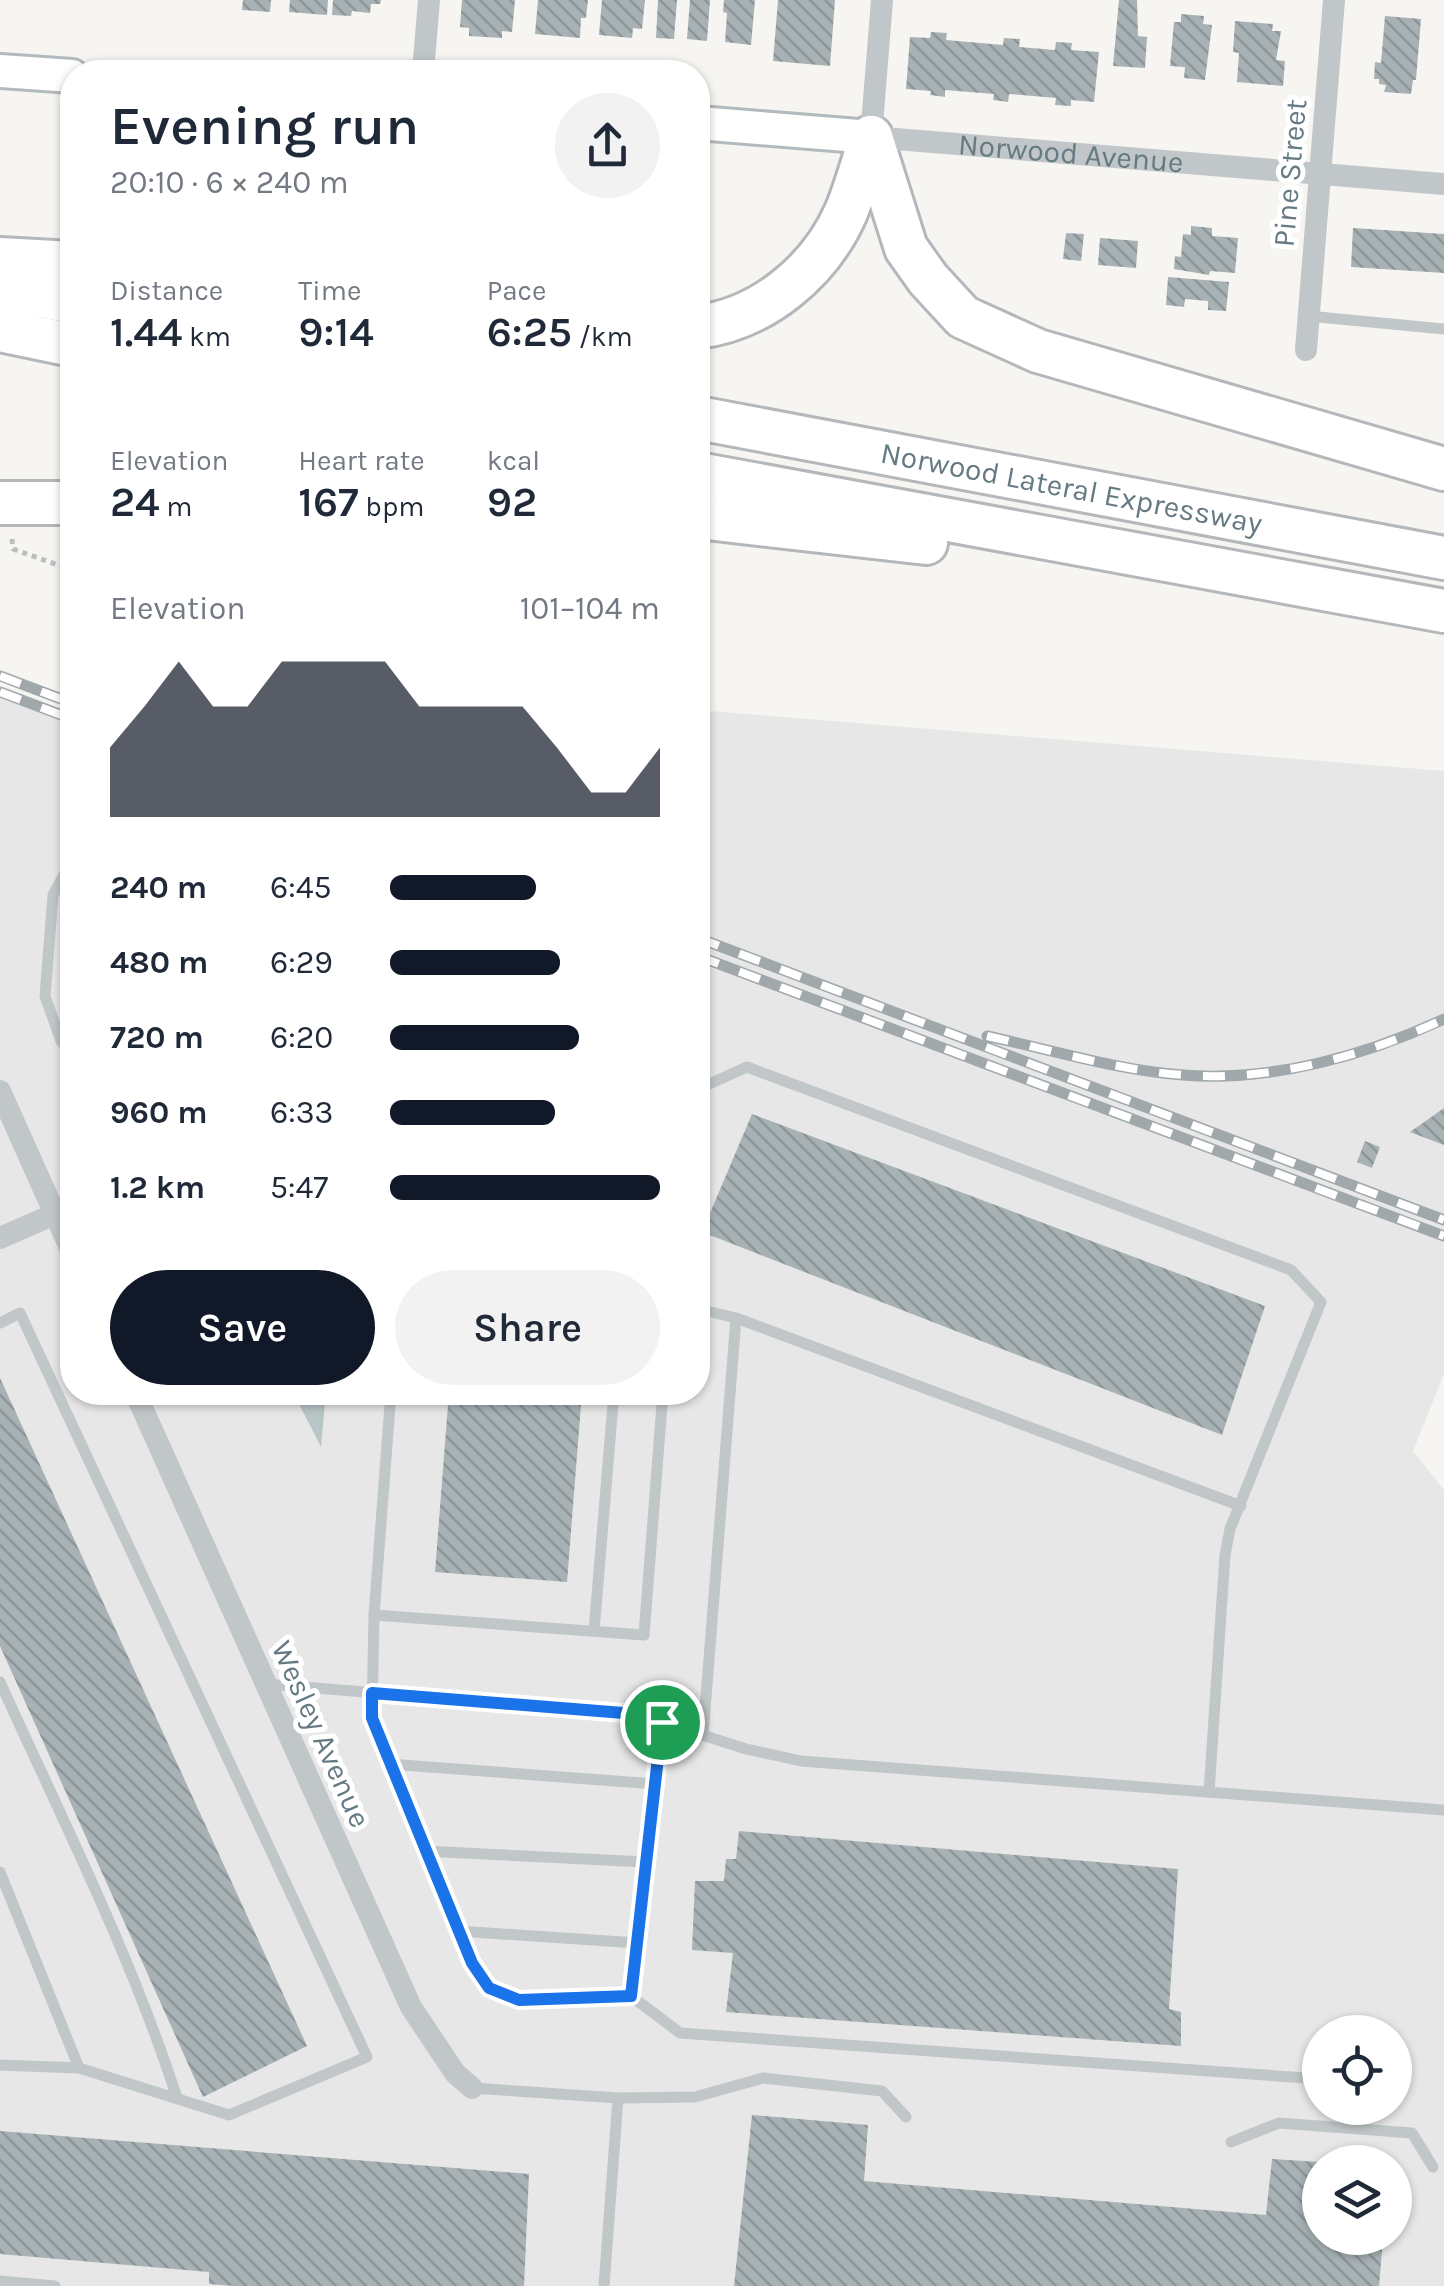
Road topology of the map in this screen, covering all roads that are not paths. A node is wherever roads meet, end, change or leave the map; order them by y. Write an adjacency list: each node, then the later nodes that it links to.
1 (429, 0): 4 (street)
2 (882, 0): 8 (street)
3 (1334, 0): 9 (street, Pine Street)
4 (424, 60)
5 (0, 71): 6 (street)
6 (60, 75)
7 (710, 124): 8 (street, Norwood Avenue)
8 (871, 138): 9 (street, Norwood Avenue); 16 (highway); 22 (highway)
9 (1320, 174): 10 (street, Norwood Avenue); 15 (street, Pine Street)
10 (1444, 184)
11 (0, 259): 12 (highway)
12 (60, 262)
13 (0, 288): 14 (highway)
14 (60, 300)
15 (1308, 316): 17 (lane); 20 (street, Pine Street)
16 (710, 323)
17 (1444, 329)
18 (0, 330): 19 (highway)
19 (60, 342)
20 (1306, 350)
21 (710, 420): 27 (highway, Norwood Lateral Expressway)
22 (1444, 469)
23 (710, 476): 28 (highway, Norwood Lateral Expressway)
24 (60, 505): 25 (highway)
25 (5, 515)
26 (710, 518): 28 (highway)
27 (1444, 558)
28 (1245, 575): 29 (highway, Norwood Lateral Expressway)
29 (1444, 611)
30 (60, 882): 31 (lane)
31 (60, 1038)
32 (710, 1084): 46 (lane)
33 (0, 1091): 34 (street)
34 (60, 1202)
35 (60, 1211): 36 (street)
36 (0, 1238)
37 (710, 1312): 38 (lane)
38 (736, 1318): 46 (lane); 53 (lane)
39 (0, 1322): 40 (lane)
40 (60, 1399)
41 (63, 1405): 68 (lane)
42 (142, 1405): 50 (street, Wesley Avenue)
43 (391, 1405): 47 (lane)
44 (613, 1405): 48 (lane)
45 (663, 1405): 48 (lane)
46 (1241, 1506): 56 (lane)
47 (374, 1616): 48 (lane); 51 (lane)
48 (594, 1631)
49 (0, 1682): 68 (lane)
50 (266, 1684): 51 (lane); 67 (street, Wesley Avenue)
51 (372, 1693): 52 (lane); 54 (lane)
52 (662, 1722): 53 (lane); 55 (lane)
53 (703, 1736): 56 (lane)
54 (390, 1764): 55 (lane); 58 (lane)
55 (655, 1784): 59 (lane)
56 (1209, 1792): 57 (lane)
57 (1444, 1810)
58 (424, 1851): 59 (lane); 61 (lane)
59 (646, 1862): 62 (lane)
60 (0, 1872): 65 (lane)
61 (458, 1931): 62 (lane); 63 (lane)
62 (637, 1943): 63 (lane)
63 (631, 1996): 66 (lane)
64 (0, 2065): 65 (lane)
65 (79, 2068): 68 (lane)
66 (1302, 2078)
67 (472, 2088): 69 (lane)
68 (177, 2098)
69 (618, 2098): 70 (lane); 75 (lane)
70 (906, 2117)
71 (1231, 2142): 72 (lane)
72 (1433, 2166)
73 (0, 2281): 74 (lane)
74 (55, 2286)
75 (604, 2286)

